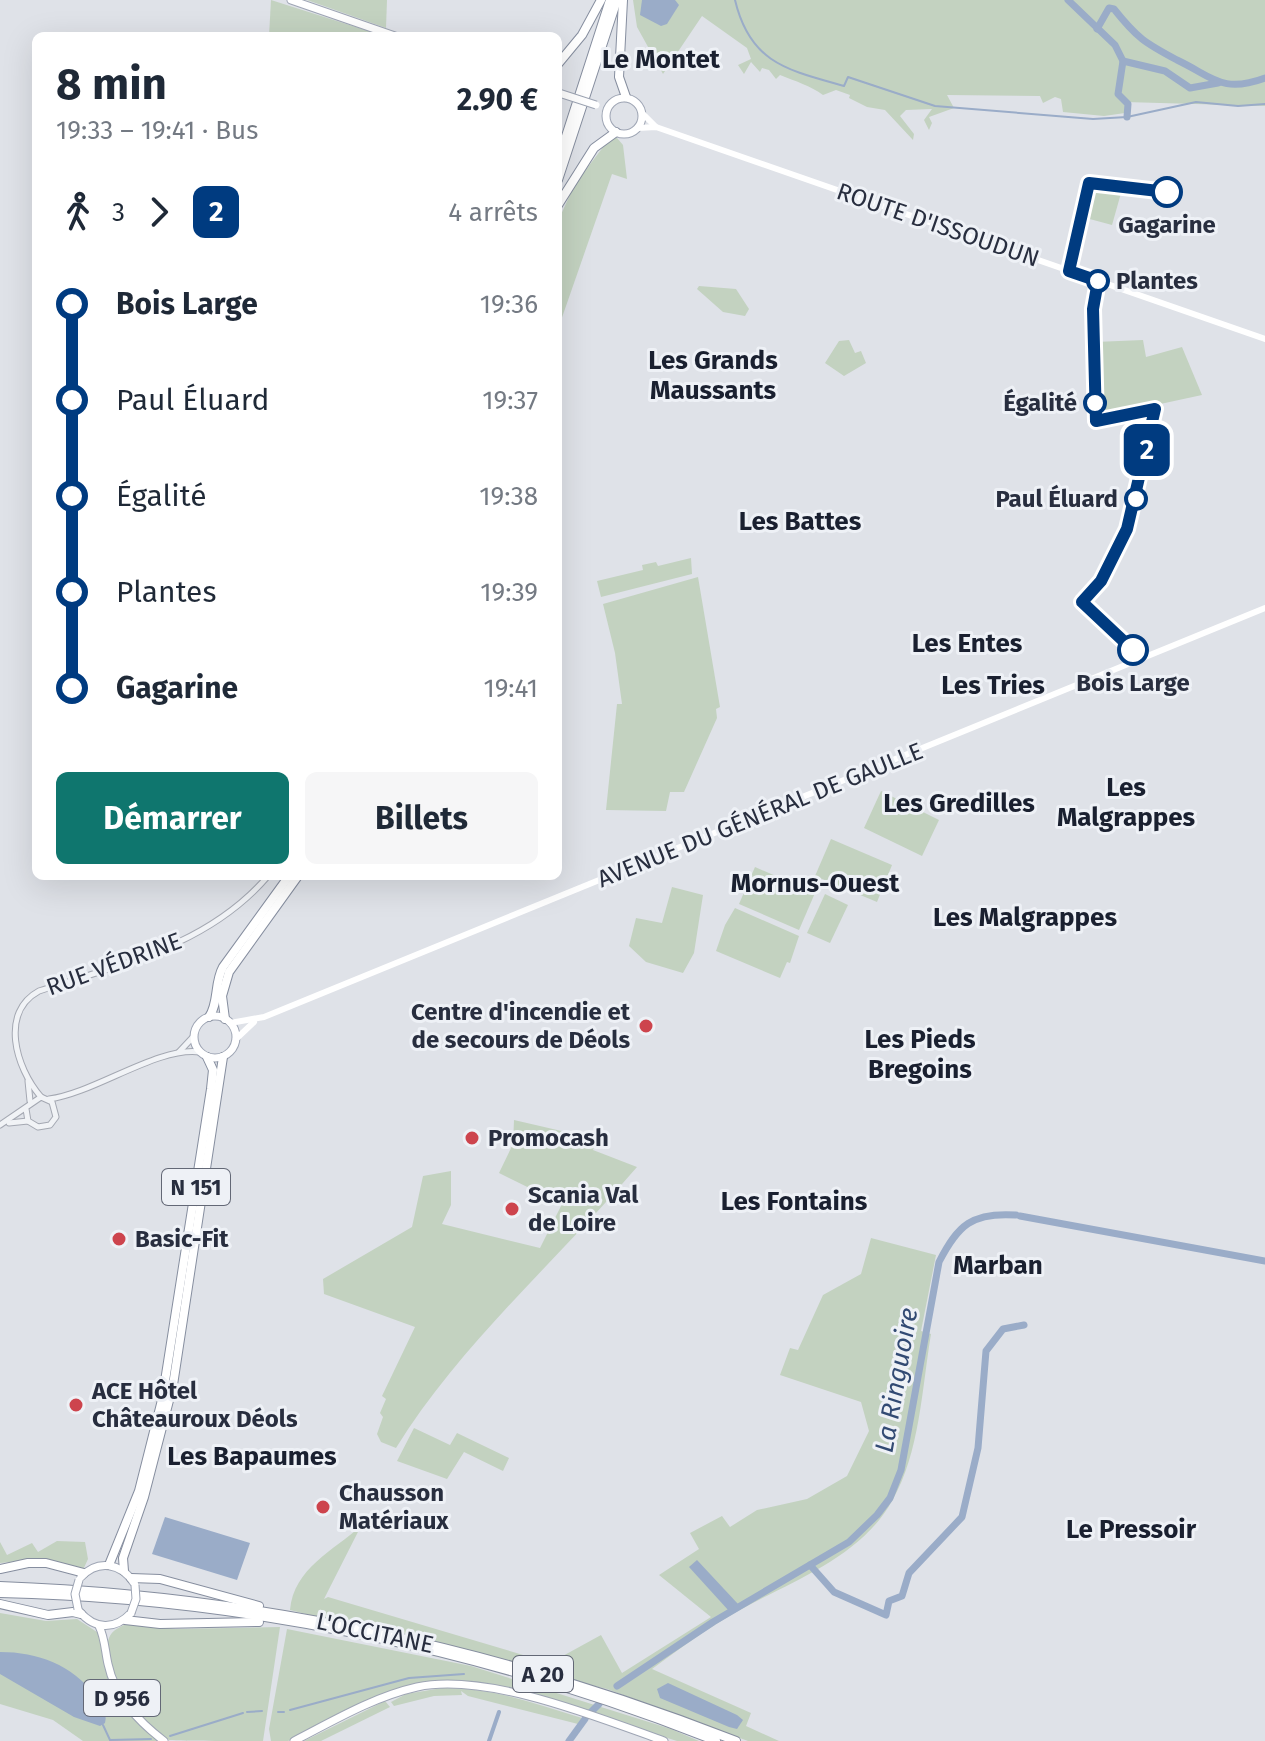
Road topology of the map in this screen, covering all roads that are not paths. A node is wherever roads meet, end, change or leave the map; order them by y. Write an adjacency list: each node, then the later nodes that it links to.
1 (291, 0): 6 (main road)
2 (601, 0): 7 (highway)
3 (610, 0): 17 (highway)
4 (617, 0): 18 (highway)
5 (623, 0): 9 (highway)
6 (383, 32)
7 (562, 59)
8 (562, 94): 11 (main road, bridge)
9 (626, 97): 10 (main road); 12 (main road)
10 (611, 103): 11 (main road); 13 (main road)
11 (596, 105): 13 (main road)
12 (643, 114): 14 (main road); 15 (main road, ROUTE D'ISSOUDUN)
13 (606, 116): 16 (main road)
14 (638, 128): 15 (main road, ROUTE D'ISSOUDUN); 16 (main road)
15 (658, 128): 20 (main road, ROUTE D'ISSOUDUN)
16 (616, 132): 19 (highway)
17 (562, 149)
18 (562, 168)
19 (562, 199)
20 (1265, 339)
21 (1265, 608): 26 (main road, AVENUE DU GÉNÉRAL DE GAULLE)
22 (264, 880): 33 (street, RUE VÉDRINE)
23 (286, 880): 25 (highway)
24 (295, 880): 27 (highway)
25 (209, 1017): 27 (main road); 28 (main road)
26 (255, 1020): 27 (main road, AVENUE DU GÉNÉRAL DE GAULLE); 29 (main road, AVENUE DU GÉNÉRAL DE GAULLE)
27 (228, 1021): 29 (main road)
28 (194, 1036): 30 (street); 31 (main road)
29 (236, 1039): 32 (main road)
30 (178, 1052): 31 (street); 34 (street)
31 (204, 1054): 32 (main road); 42 (highway, N 151)
32 (223, 1057): 42 (highway, N 151)
33 (27, 1076): 35 (street, RUE VÉDRINE); 37 (street, RUE VÉDRINE)
34 (73, 1094): 36 (street); 39 (street)
35 (41, 1097): 36 (street); 37 (street)
36 (49, 1099): 39 (street)
37 (30, 1101): 38 (street)
38 (26, 1109): 40 (street); 41 (street)
39 (56, 1113): 40 (street)
40 (28, 1121): 41 (street)
41 (2, 1124)
42 (169, 1384): 43 (highway, N 151)
43 (165, 1401): 44 (highway, N 151); 46 (highway, N 151)
44 (109, 1565): 46 (main road); 47 (main road)
45 (0, 1569): 47 (highway)
46 (124, 1571): 48 (main road)
47 (82, 1577): 52 (main road, bridge)
48 (133, 1582): 53 (highway); 54 (main road, bridge)
49 (0, 1586): 53 (highway, L'OCCITANE / A 20)
50 (0, 1593): 55 (highway, L'OCCITANE / A 20)
51 (0, 1604): 52 (highway)
52 (80, 1611): 56 (main road)
53 (281, 1614): 63 (highway, L'OCCITANE / A 20)
54 (128, 1616): 55 (highway); 57 (main road)
55 (297, 1624): 62 (highway, L'OCCITANE / A 20)
56 (99, 1626): 57 (main road); 58 (main road, D 956)
57 (111, 1626): 58 (main road)
58 (104, 1641): 59 (main road, D 956)
59 (164, 1741)
60 (294, 1741): 61 (main road)
61 (664, 1741)
62 (716, 1741)
63 (736, 1741)

